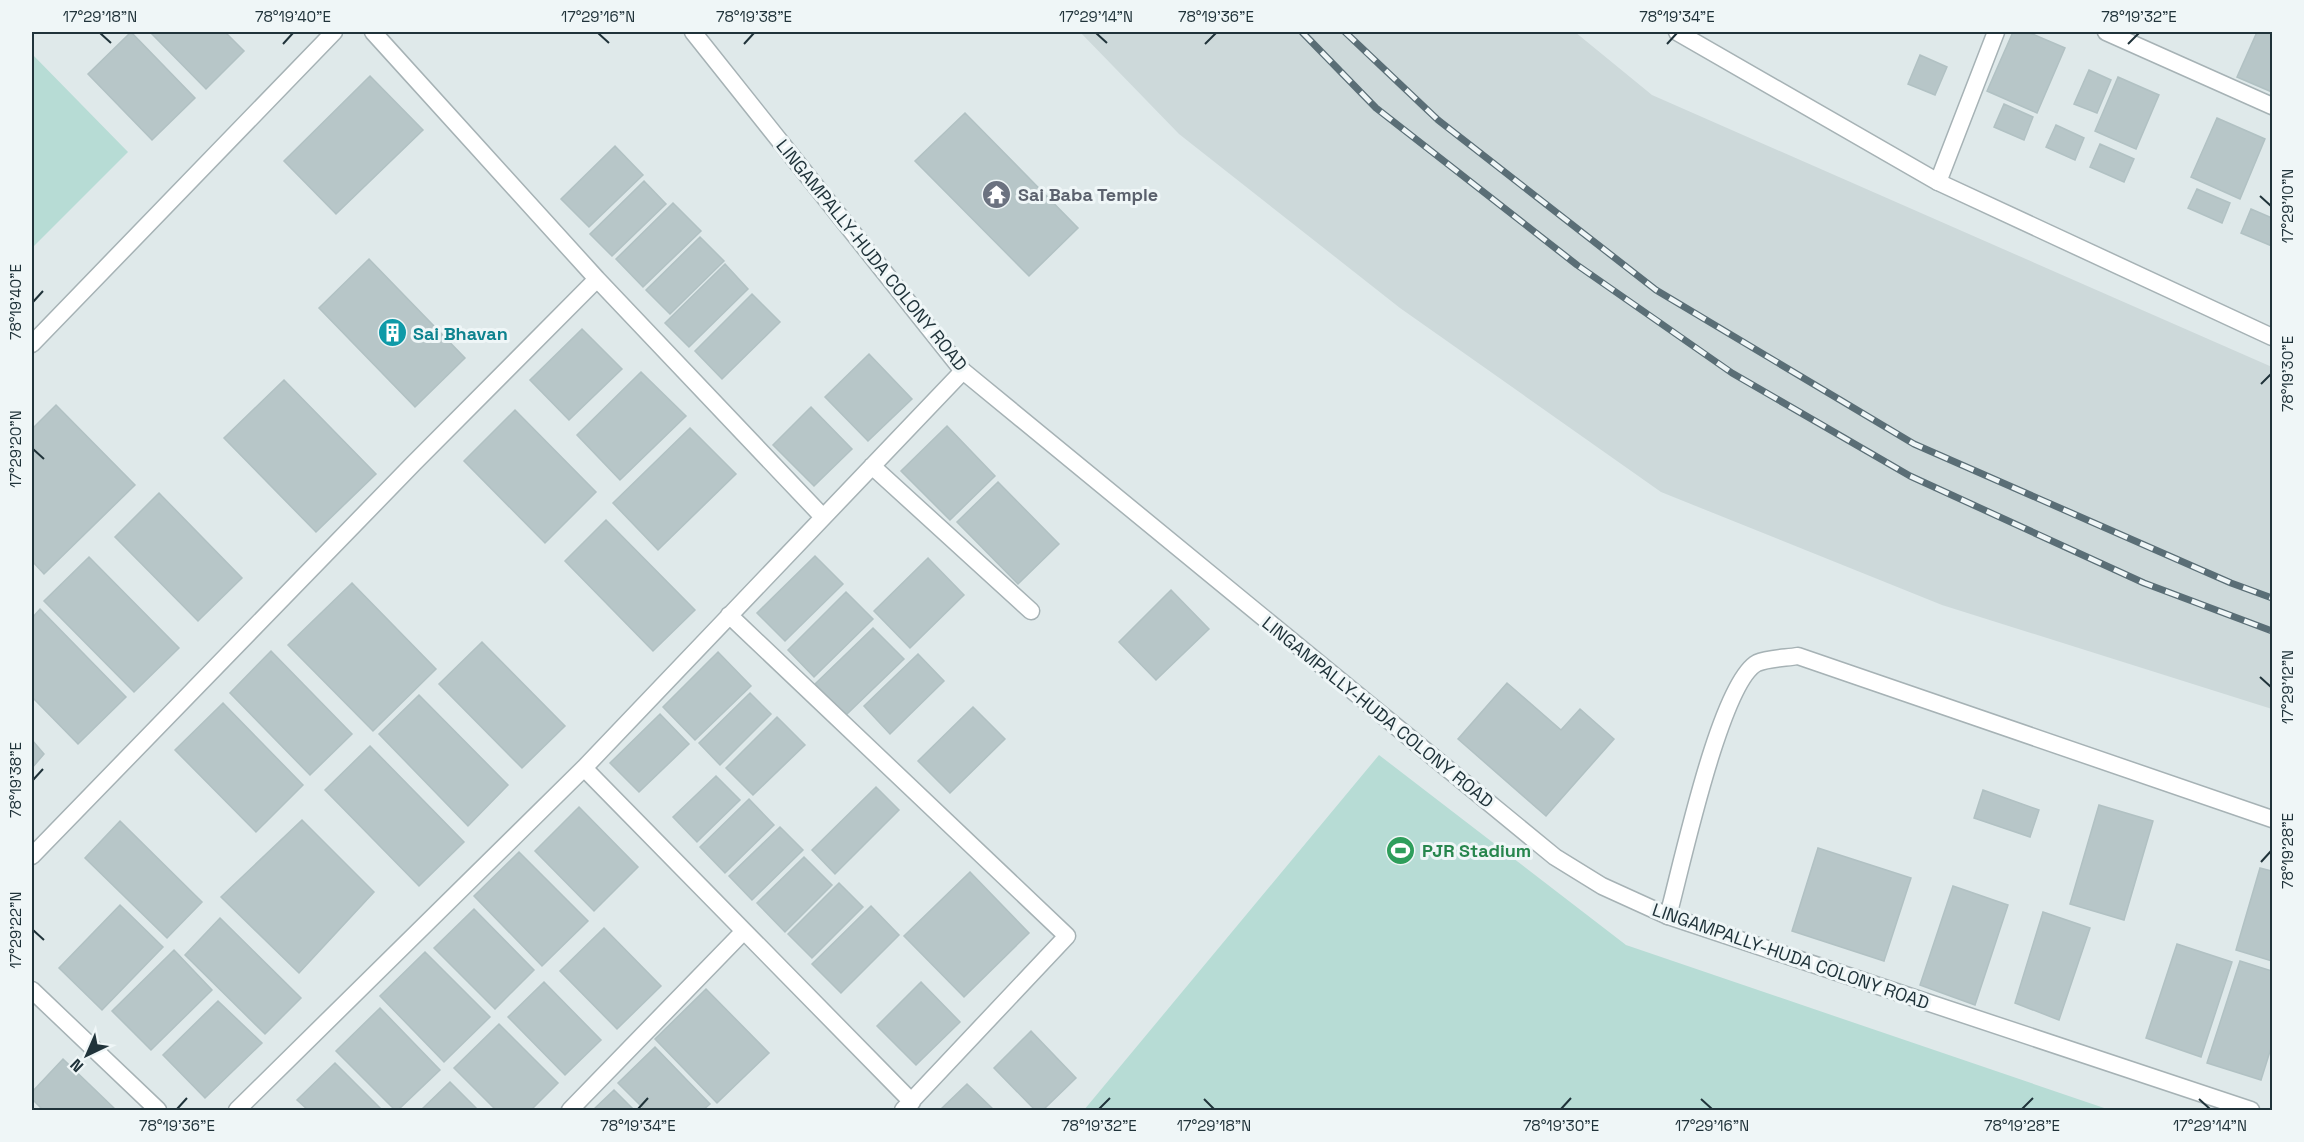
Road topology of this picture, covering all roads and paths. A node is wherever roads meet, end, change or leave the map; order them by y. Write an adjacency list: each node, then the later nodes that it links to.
1 (334, 32): 11 (street)
2 (373, 32): 9 (street)
3 (693, 32): 12 (street, LINGAMPALLY-HUDA COLONY ROAD)
4 (1677, 32): 8 (street)
5 (1996, 32): 8 (street)
6 (2106, 32): 7 (street)
7 (2272, 106)
8 (1938, 182): 10 (street)
9 (597, 279): 14 (street); 19 (street)
10 (2272, 337)
11 (32, 344)
12 (963, 370): 13 (street); 20 (street, LINGAMPALLY-HUDA COLONY ROAD)
13 (872, 466): 14 (street); 15 (street)
14 (823, 517): 16 (street)
15 (1031, 611)
16 (729, 615): 17 (street); 23 (street)
17 (584, 768): 21 (street); 25 (street)
18 (2272, 819): 20 (street)
19 (32, 856)
20 (1668, 916): 27 (street, LINGAMPALLY-HUDA COLONY ROAD)
21 (744, 931): 23 (street); 26 (street)
22 (32, 990): 24 (street)
23 (908, 1106)
24 (158, 1110)
25 (237, 1110)
26 (570, 1110)
27 (2251, 1110)

